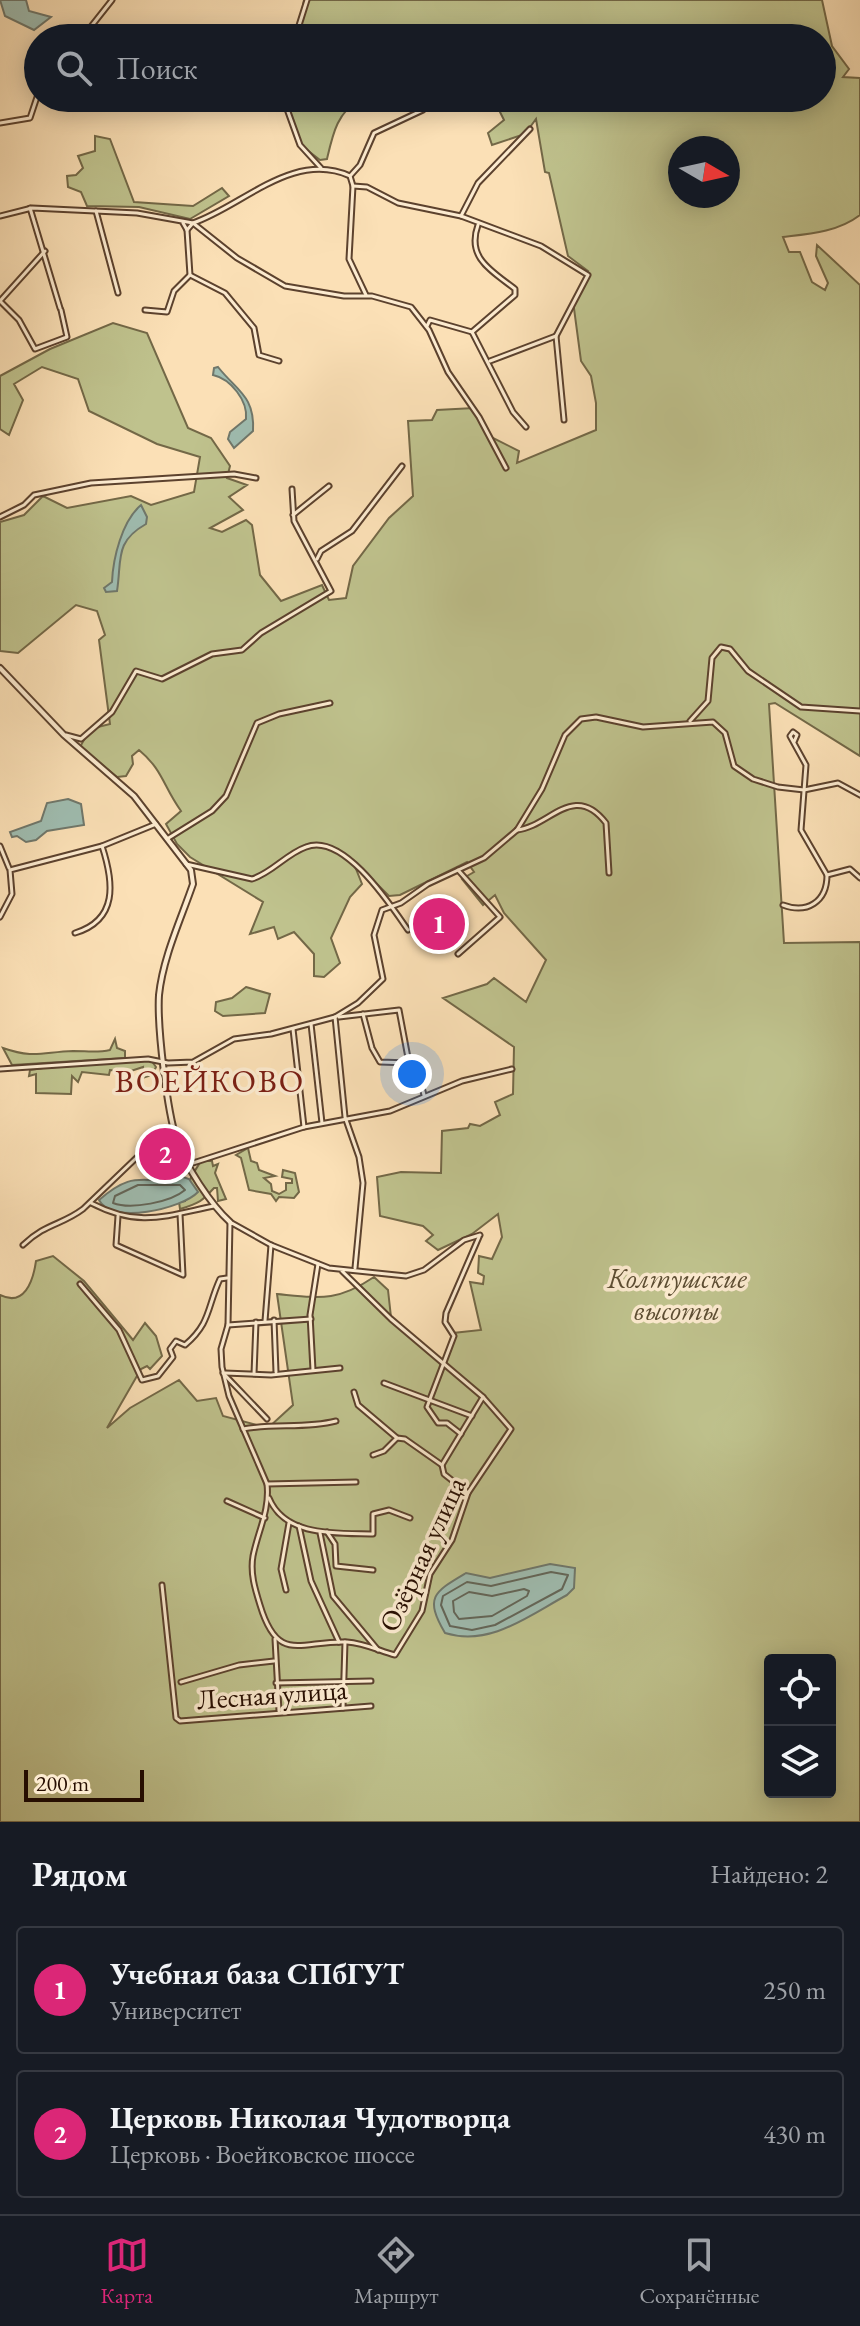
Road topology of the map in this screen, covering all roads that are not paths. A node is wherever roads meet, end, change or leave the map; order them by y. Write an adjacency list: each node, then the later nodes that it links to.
1 (112, 0): 3 (street)
2 (307, 0): 4 (street)
3 (93, 24)
4 (299, 24)
5 (32, 112): 8 (street)
6 (288, 112): 10 (street)
7 (419, 112): 11 (street)
8 (0, 123)
9 (530, 129): 16 (street)
10 (321, 168): 11 (street); 18 (street)
11 (350, 176): 12 (street)
12 (353, 186): 16 (street); 24 (street)
13 (30, 208): 14 (street); 15 (street); 21 (street)
14 (96, 211): 17 (street); 23 (street)
15 (0, 216)
16 (461, 216): 19 (street)
17 (181, 221): 18 (street); 20 (street)
18 (193, 223): 20 (street); 24 (street)
19 (478, 224): 27 (street); 28 (street)
20 (187, 230): 22 (street)
21 (45, 251): 21 (street)
22 (190, 275): 25 (street); 29 (street)
23 (118, 293)
24 (366, 295): 26 (street)
25 (145, 310)
26 (427, 326): 27 (street); 34 (street)
27 (472, 332): 30 (street)
28 (556, 336): 30 (street); 31 (street)
29 (279, 361)
30 (490, 361): 32 (street)
31 (564, 420)
32 (526, 427)
33 (402, 466): 40 (street)
34 (506, 468)
35 (256, 478): 39 (street)
36 (329, 486): 38 (street)
37 (292, 489): 38 (street)
38 (293, 515): 40 (street)
39 (0, 517)
40 (318, 562): 45 (street)
41 (0, 668): 45 (street)
42 (330, 703): 51 (street)
43 (860, 711): 44 (street)
44 (688, 723): 47 (street); 50 (street)
45 (64, 735): 49 (street)
46 (794, 742): 47 (street)
47 (804, 790): 48 (street); 58 (street)
48 (860, 795)
49 (156, 824): 51 (street); 53 (street)
50 (517, 830): 56 (street); 57 (street)
51 (167, 839): 54 (street)
52 (0, 846): 55 (street)
53 (102, 846): 55 (street); 64 (street)
54 (186, 864): 60 (street); 70 (street)
55 (10, 870): 62 (street)
56 (458, 870): 60 (street); 65 (street)
57 (609, 873)
58 (827, 875): 59 (street); 61 (street)
59 (860, 878)
60 (391, 905): 63 (street); 67 (street)
61 (783, 905)
62 (0, 917)
63 (408, 930)
64 (75, 933)
65 (458, 954)
66 (363, 1014): 67 (street); 73 (street); 73 (street)
67 (335, 1017): 68 (street); 77 (street)
68 (310, 1024): 69 (street); 78 (street)
69 (293, 1029): 72 (street); 79 (street)
70 (163, 1052): 71 (street); 72 (street)
71 (156, 1060): 72 (street); 74 (street)
72 (165, 1063): 80 (street)
73 (409, 1063): 76 (street)
74 (0, 1069)
75 (512, 1069): 76 (street)
76 (424, 1096): 77 (street)
77 (345, 1117): 78 (street); 90 (street)
78 (322, 1123): 79 (street)
79 (304, 1127): 81 (street)
80 (174, 1129): 81 (street); 82 (street)
81 (190, 1164): 83 (street)
82 (89, 1202): 85 (street); 87 (street)
83 (214, 1206): 84 (street); 86 (street)
84 (180, 1214): 85 (street); 85 (street)
85 (118, 1216)
86 (230, 1222): 88 (street); 92 (street)
87 (23, 1245)
88 (271, 1245): 89 (street); 96 (street)
89 (318, 1264): 91 (street); 94 (street)
90 (355, 1268): 91 (street); 99 (street)
91 (342, 1271): 99 (street)
92 (227, 1278): 93 (street); 98 (street)
93 (80, 1284)
94 (311, 1319): 95 (street); 101 (street)
95 (274, 1320): 96 (street); 104 (street)
96 (265, 1321): 97 (street)
97 (256, 1322): 98 (street); 103 (street)
98 (228, 1325): 102 (street)
99 (445, 1364): 107 (street); 108 (street)
100 (340, 1368): 101 (street)
101 (313, 1370): 104 (street)
102 (223, 1373): 103 (street); 110 (street); 112 (street)
103 (254, 1374): 104 (street)
104 (276, 1374)
105 (384, 1383): 108 (street)
106 (354, 1392): 114 (street)
107 (483, 1397): 109 (street); 119 (street, Озёрная улица)
108 (429, 1399): 109 (street); 113 (street)
109 (472, 1416): 113 (street)
110 (267, 1419)
111 (336, 1421): 112 (street)
112 (244, 1430): 118 (street)
113 (461, 1434): 116 (street)
114 (397, 1438): 115 (street); 116 (street)
115 (373, 1455)
116 (442, 1465): 119 (street)
117 (356, 1482): 118 (street)
118 (267, 1484): 120 (street)
119 (468, 1493): 134 (street, Озёрная улица)
120 (269, 1498): 122 (street); 124 (street)
121 (227, 1501): 122 (street)
122 (265, 1518): 131 (street)
123 (410, 1518): 127 (street)
124 (289, 1523): 125 (street); 130 (street)
125 (299, 1526): 126 (street); 133 (street)
126 (320, 1532): 127 (street); 134 (street)
127 (327, 1532): 128 (street)
128 (373, 1570)
129 (162, 1585): 142 (street, Лесная улица)
130 (286, 1590)
131 (275, 1638): 133 (street); 135 (street)
132 (345, 1642): 133 (street); 134 (street); 139 (street)
133 (339, 1643)
134 (378, 1650)
135 (274, 1661): 137 (street); 138 (street)
136 (371, 1681): 139 (street)
137 (181, 1682)
138 (276, 1683): 139 (street); 142 (street)
139 (342, 1683): 141 (street)
140 (371, 1706): 141 (street, Лесная улица)
141 (343, 1708): 142 (street, Лесная улица)
142 (279, 1711)

